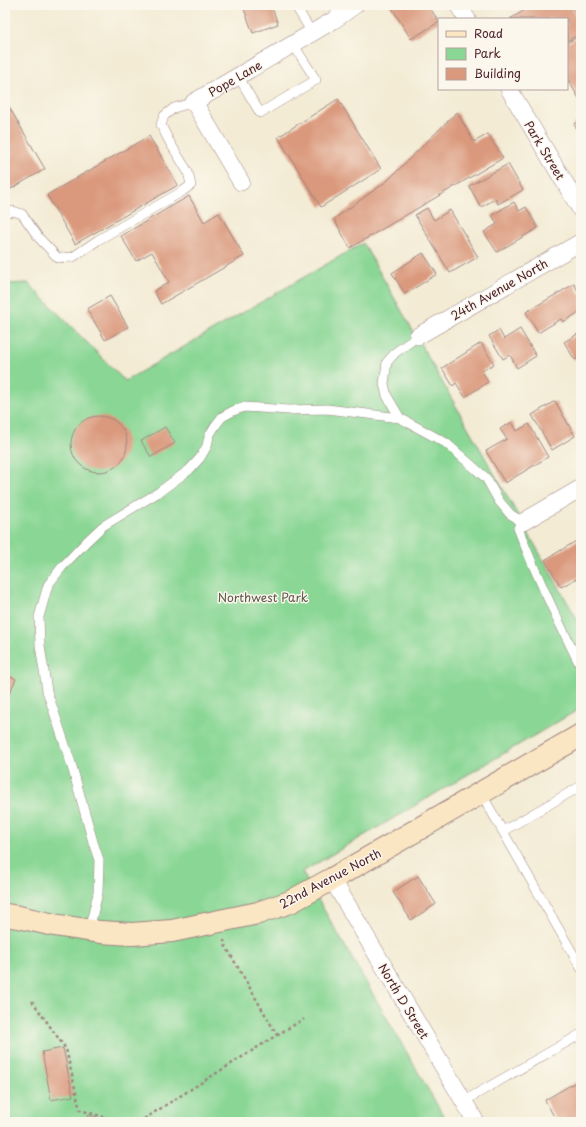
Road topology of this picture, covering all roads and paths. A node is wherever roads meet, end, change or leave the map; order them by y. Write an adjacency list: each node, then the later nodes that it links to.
1 (295, 5): 5 (lane)
2 (356, 5): 5 (street, Pope Lane)
3 (458, 5): 4 (street)
4 (466, 18)
5 (312, 33): 6 (street, Pope Lane)
6 (294, 44): 7 (street, Pope Lane); 7 (lane)
7 (238, 76): 9 (street, Pope Lane)
8 (510, 90): 11 (street, Park Street)
9 (194, 102): 10 (street, Pope Lane); 12 (lane)
10 (241, 182)
11 (581, 210)
12 (5, 213)
13 (581, 242): 14 (street, 24th Avenue North)
14 (418, 336): 15 (lane)
15 (400, 418): 17 (lane); 25 (lane)
16 (581, 488): 17 (street)
17 (523, 522): 18 (lane)
18 (581, 667)
19 (578, 739): 21 (street, 22nd Avenue North)
20 (581, 786): 22 (lane)
21 (481, 793): 22 (lane); 23 (street, 22nd Avenue North)
22 (503, 830): 27 (lane)
23 (332, 879): 25 (street, 22nd Avenue North); 32 (street, North D Street)
24 (5, 915): 25 (street, 22nd Avenue North)
25 (89, 930)
26 (224, 940): 31 (path)
27 (581, 968)
28 (32, 1001): 33 (path)
29 (304, 1019): 31 (path)
30 (581, 1034): 32 (lane)
31 (277, 1035): 34 (path)
32 (464, 1101): 35 (street, North D Street)
33 (121, 1122)
34 (139, 1122)
35 (476, 1122)

